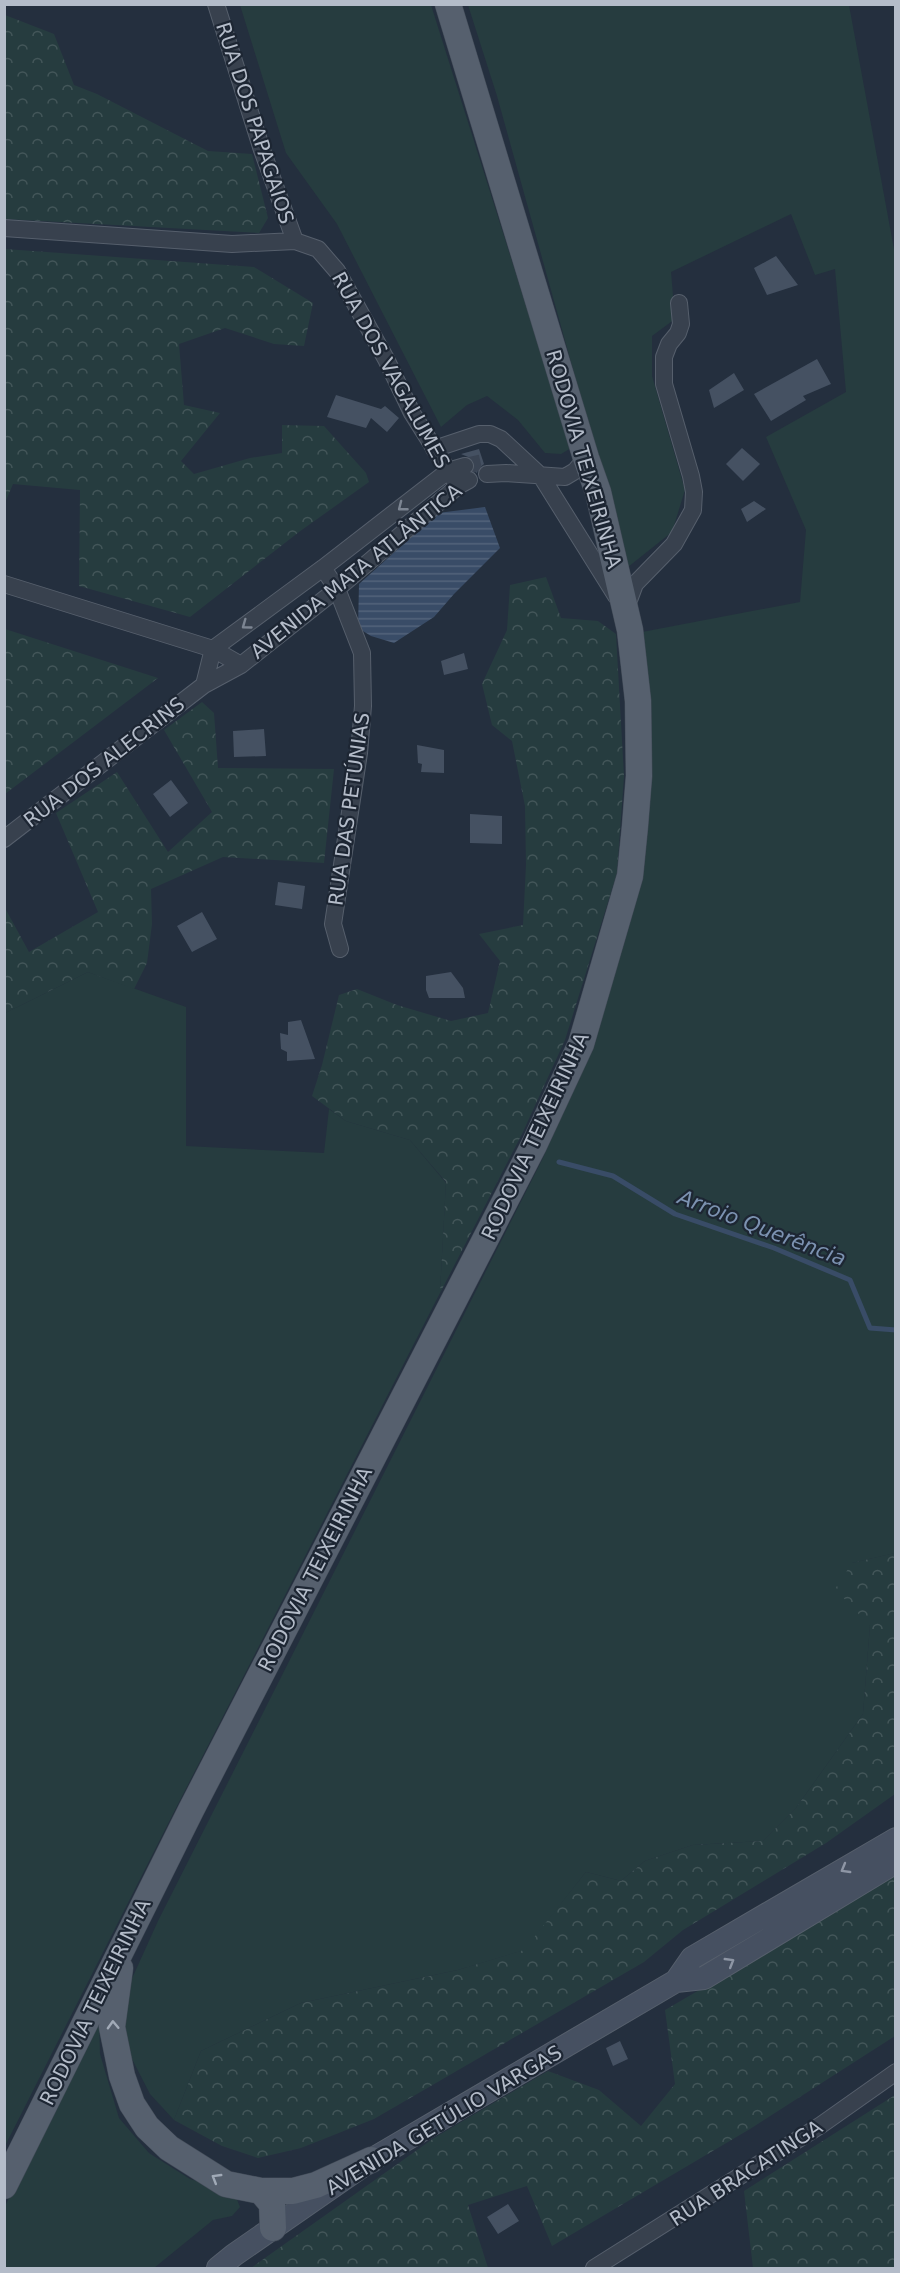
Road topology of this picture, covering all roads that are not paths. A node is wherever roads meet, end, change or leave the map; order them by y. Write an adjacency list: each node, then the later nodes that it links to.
1 (216, 4): 4 (street, RUA DOS PAPAGAIOS)
2 (448, 4): 7 (main road, RODOVIA TEIXEIRINHA)
3 (4, 228): 4 (street, RUA DOS VAGALUMES)
4 (295, 241): 6 (street, RUA DOS VAGALUMES)
5 (679, 303): 15 (street)
6 (434, 448): 9 (street, RUA DOS VAGALUMES); 10 (street)
7 (586, 458): 10 (street); 15 (main road, RODOVIA TEIXEIRINHA)
8 (485, 468): 10 (street)
9 (448, 471): 11 (street, RUA DOS VAGALUMES); 12 (street, AVENIDA MATA ATLÂNTICA, one-way to 12)
10 (541, 476): 15 (street)
11 (464, 477): 14 (street, AVENIDA MATA ATLÂNTICA)
12 (323, 568): 14 (street, RUA DAS PETÚNIAS); 16 (street, AVENIDA MATA ATLÂNTICA, one-way to 16)
13 (4, 584): 16 (street, AVENIDA MATA ATLÂNTICA)
14 (337, 590): 17 (street, AVENIDA MATA ATLÂNTICA); 20 (street, RUA DAS PETÚNIAS)
15 (626, 608): 23 (main road, RODOVIA TEIXEIRINHA)
16 (213, 649): 17 (street, AVENIDA MATA ATLÂNTICA); 18 (street, RUA DOS ALECRINS)
17 (241, 665): 18 (street, RUA DOS ALECRINS)
18 (204, 685): 19 (street, RUA DOS ALECRINS)
19 (4, 839)
20 (340, 949)
21 (896, 1839): 24 (main road, AVENIDA GETÚLIO VARGAS, one-way to 24)
22 (896, 1862): 24 (main road, AVENIDA GETÚLIO VARGAS, one-way to 22)
23 (125, 1939): 27 (main road, RODOVIA TEIXEIRINHA); 28 (main road, one-way to 23)
24 (676, 1981): 26 (main road, AVENIDA GETÚLIO VARGAS)
25 (896, 2072): 31 (street, RUA BRACATINGA)
26 (371, 2160): 28 (main road); 29 (main road, AVENIDA GETÚLIO VARGAS)
27 (4, 2186)
28 (261, 2191): 29 (main road)
29 (273, 2228): 30 (main road, AVENIDA GETÚLIO VARGAS)
30 (218, 2268)
31 (594, 2268)

